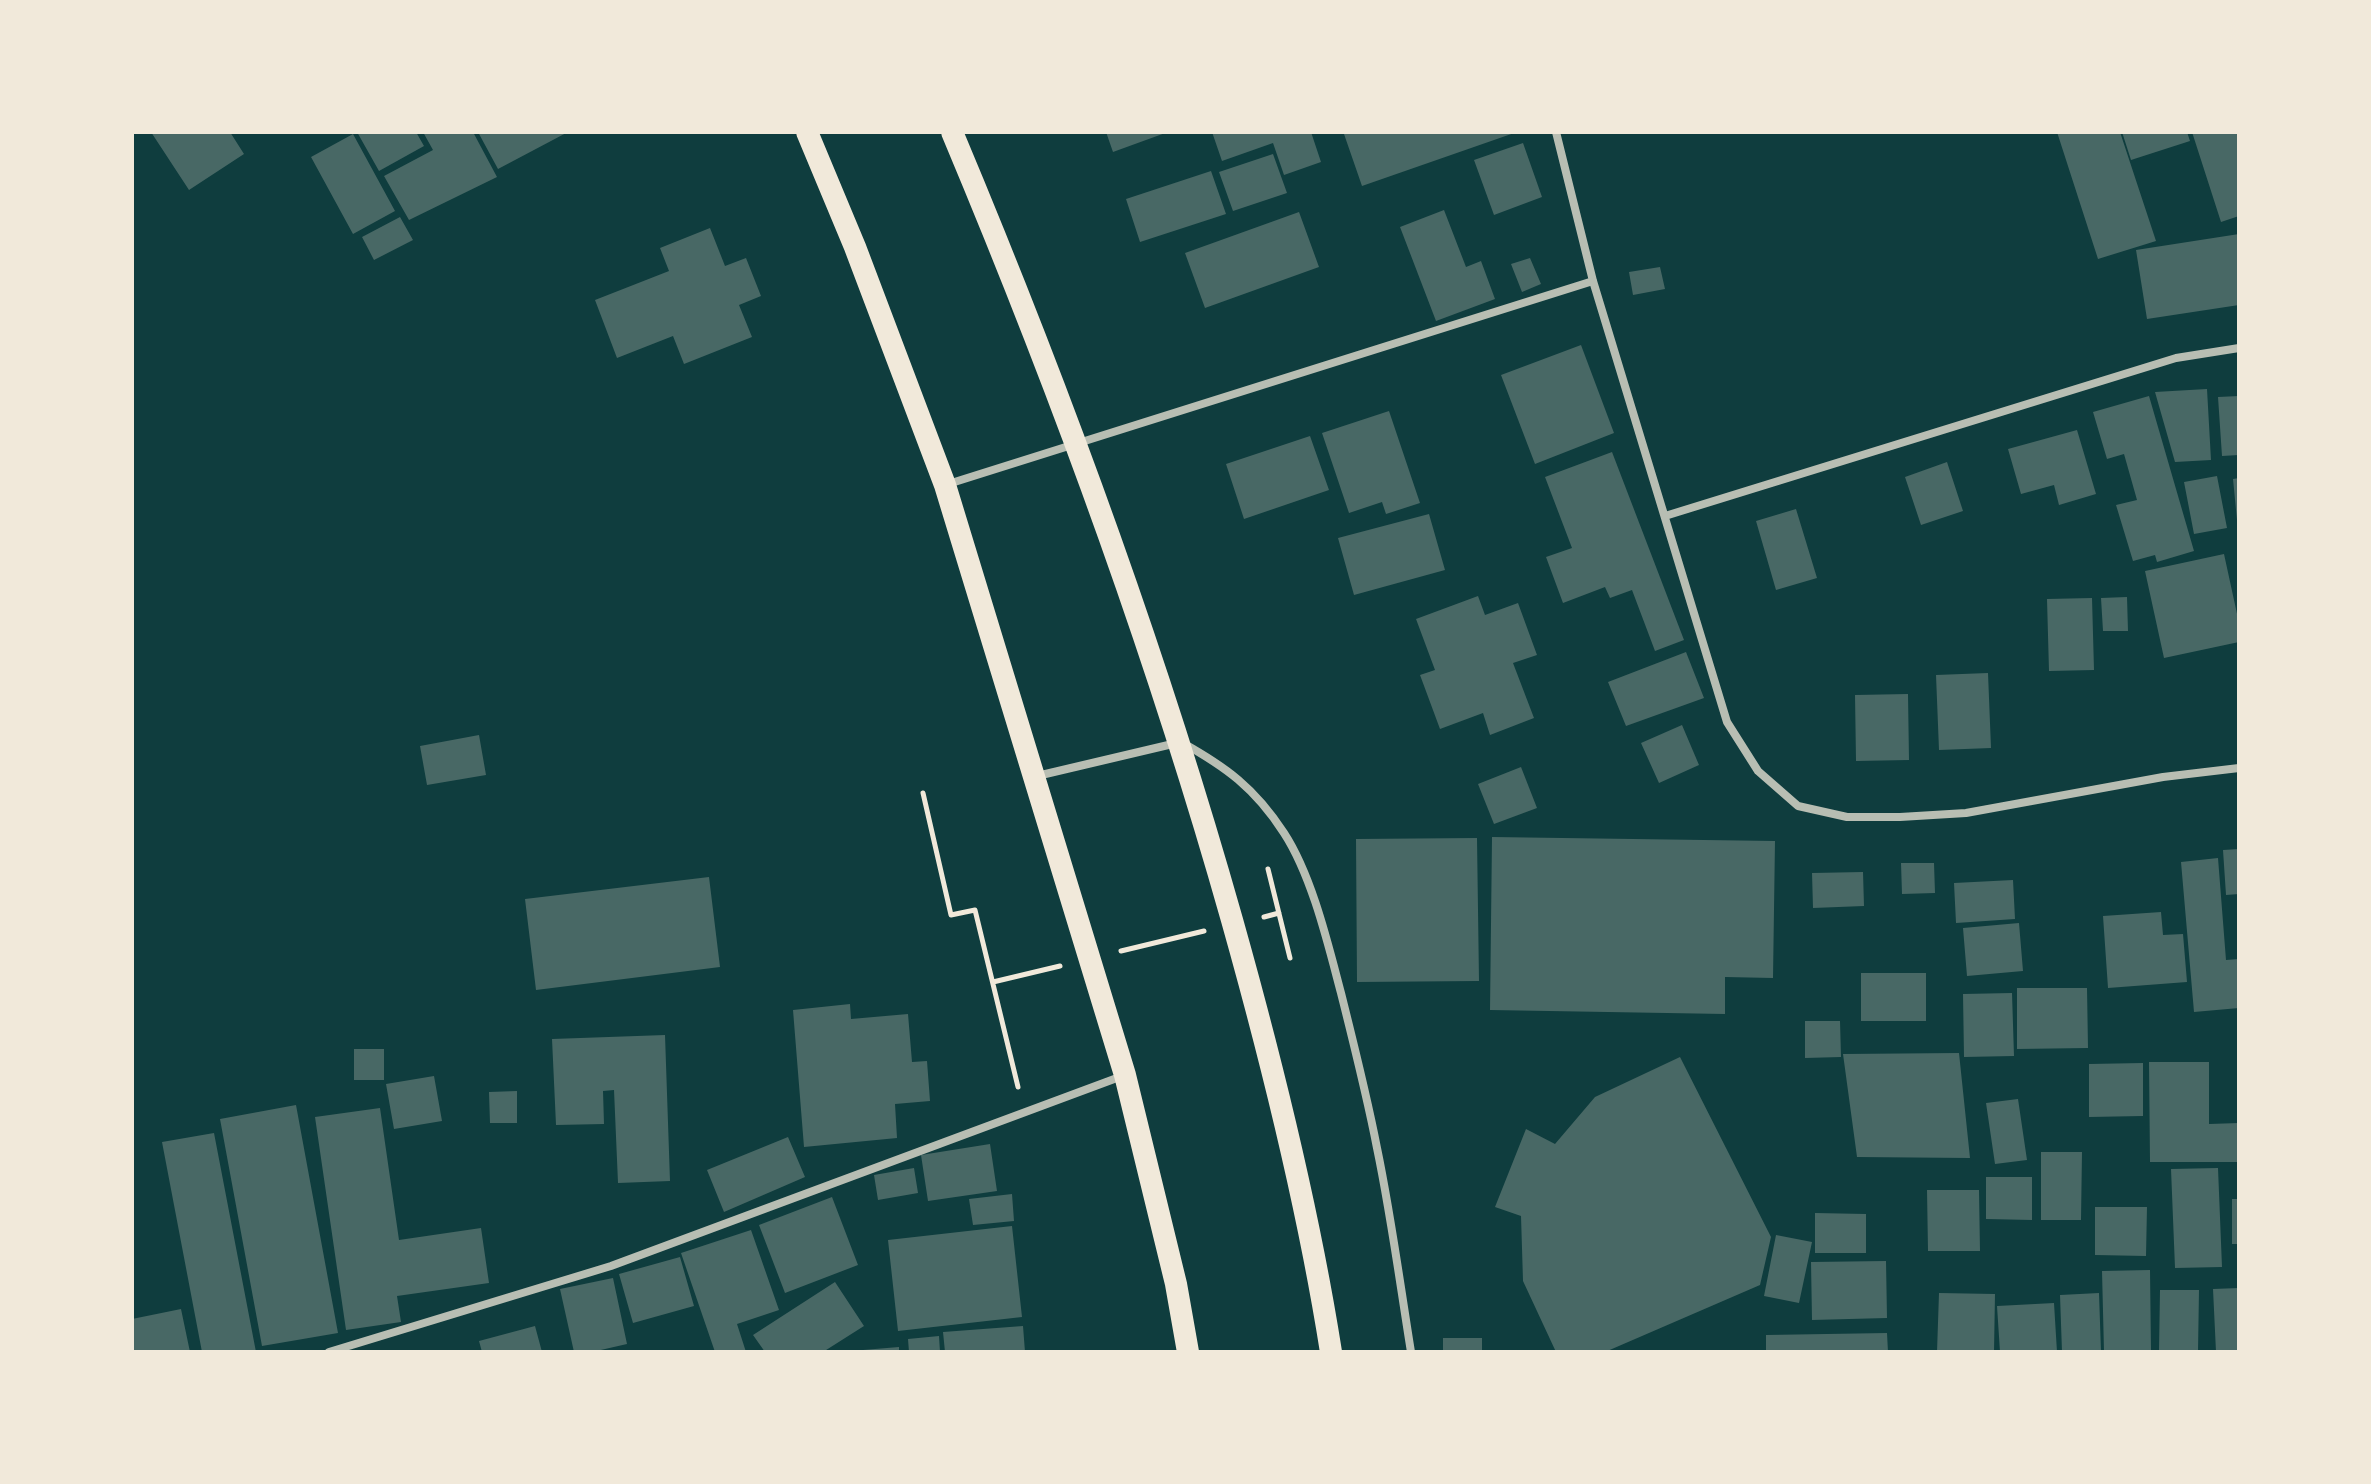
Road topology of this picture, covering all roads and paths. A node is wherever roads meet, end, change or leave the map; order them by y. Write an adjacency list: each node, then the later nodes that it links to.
1 (807, 132): 7 (highway)
2 (952, 132): 6 (highway)
3 (1556, 132): 4 (street)
4 (1593, 281): 6 (street); 8 (street)
5 (2239, 348): 8 (street)
6 (1075, 442): 7 (street); 9 (highway)
7 (945, 485): 11 (highway)
8 (1665, 516): 10 (street)
9 (1181, 742): 11 (street); 25 (highway); 26 (street)
10 (2239, 768)
11 (1035, 776): 21 (highway)
12 (923, 793): 20 (path)
13 (1268, 869): 14 (path)
14 (1279, 913): 15 (path); 18 (path)
15 (1249, 920)
16 (1219, 928): 17 (path)
17 (1113, 953)
18 (1290, 958)
19 (1068, 964): 20 (path)
20 (993, 982): 22 (path)
21 (1125, 1075): 22 (street); 24 (highway)
22 (1024, 1112): 23 (street)
23 (329, 1352)
24 (1188, 1352)
25 (1331, 1352)
26 (1411, 1352)

